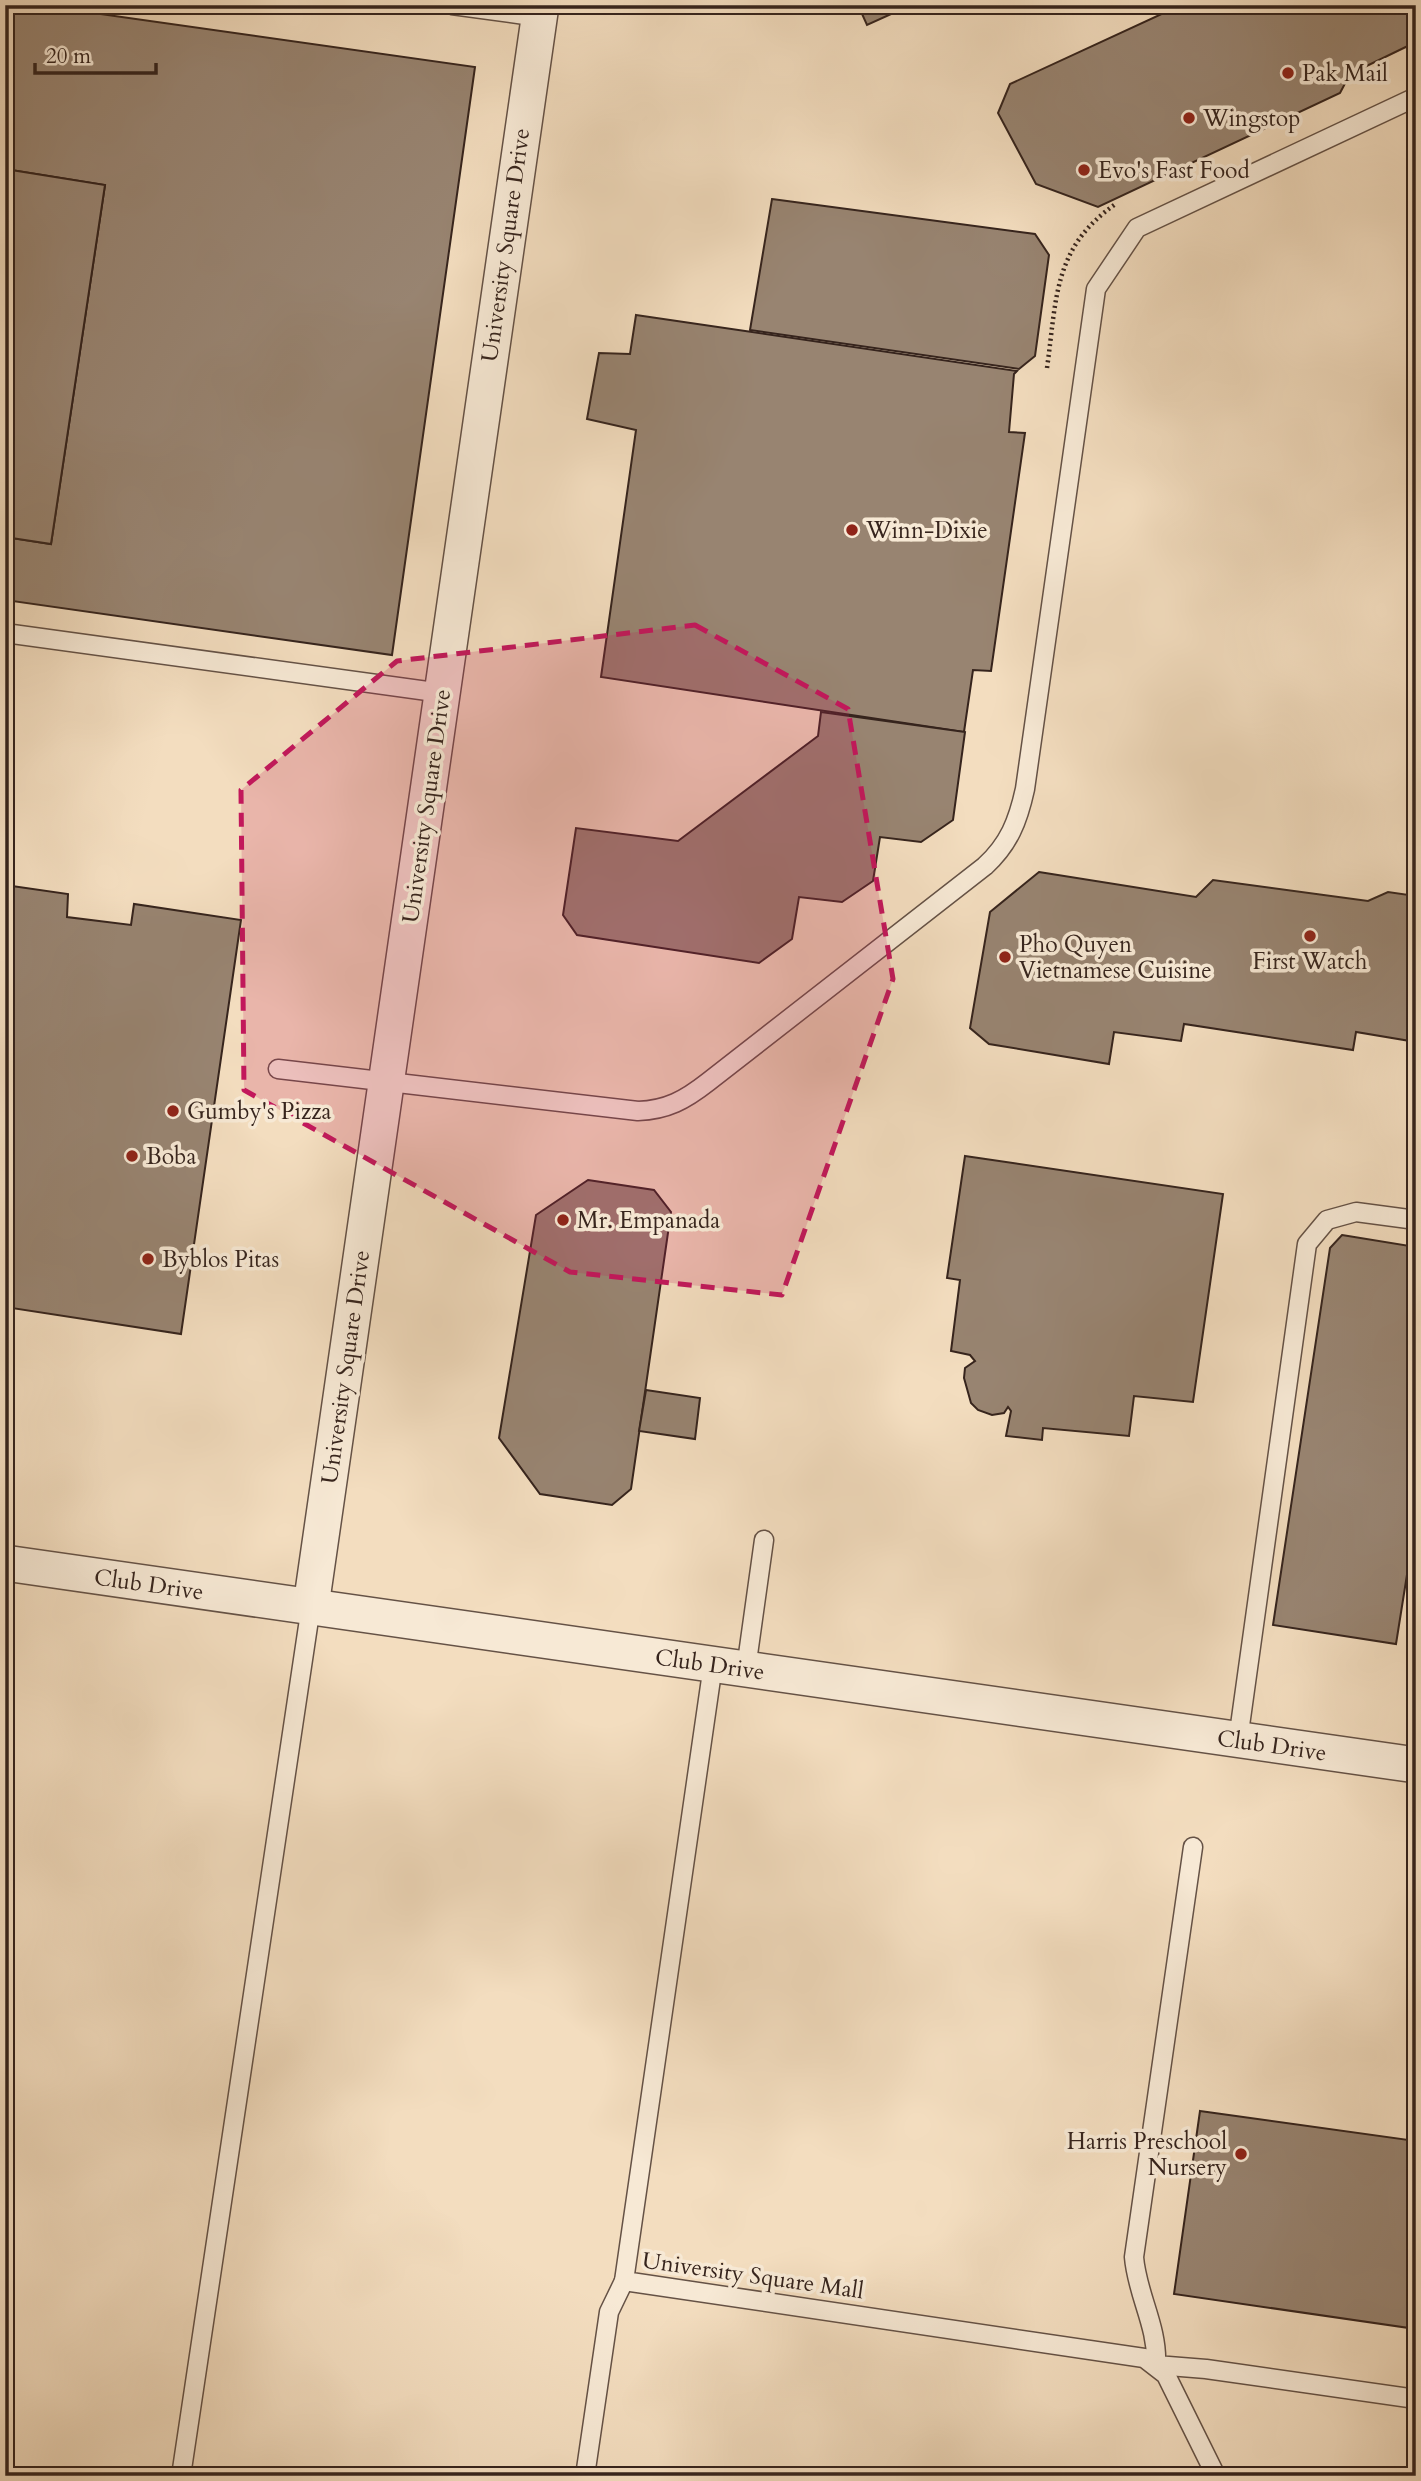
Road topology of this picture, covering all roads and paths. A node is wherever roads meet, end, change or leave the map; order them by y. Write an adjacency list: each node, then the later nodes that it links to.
1 (453, 5): 2 (lane)
2 (540, 11): 5 (street, University Square Drive)
3 (1416, 97): 7 (lane)
4 (5, 633): 5 (lane)
5 (442, 693): 7 (street, University Square Drive)
6 (278, 1069): 7 (lane)
7 (387, 1080): 11 (street, University Square Drive)
8 (1416, 1220): 13 (lane)
9 (764, 1540): 12 (lane, University Square Mall)
10 (5, 1563): 11 (street, Club Drive)
11 (311, 1606): 12 (street, Club Drive); 19 (lane)
12 (729, 1667): 13 (street, Club Drive); 16 (lane, University Square Mall)
13 (1238, 1740): 14 (street, Club Drive)
14 (1416, 1765)
15 (1193, 1847): 17 (lane)
16 (624, 2281): 17 (lane, University Square Mall); 20 (lane)
17 (1156, 2365): 18 (lane, University Square Mall); 21 (lane)
18 (1416, 2399)
19 (181, 2476)
20 (585, 2476)
21 (1216, 2476)

